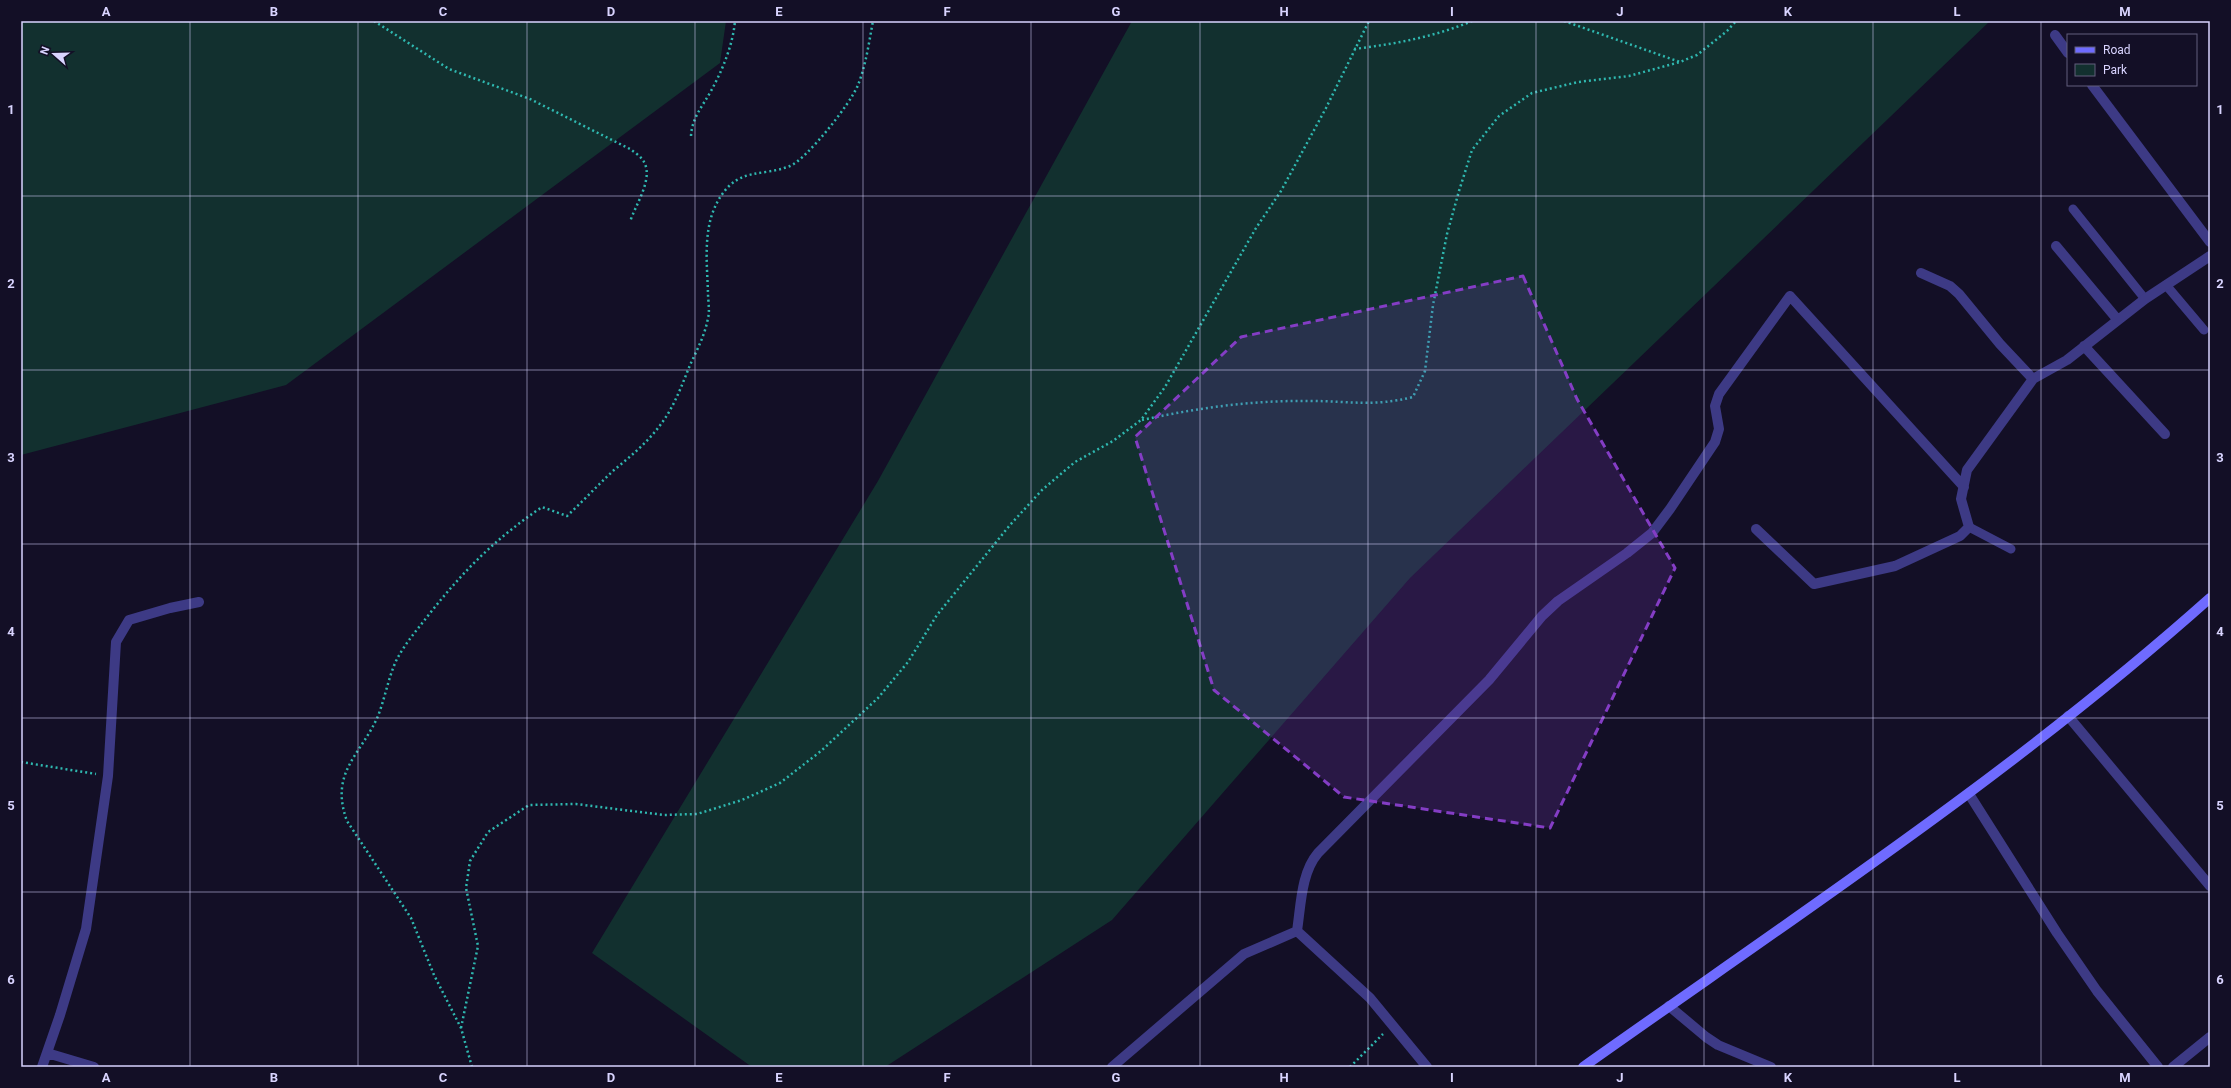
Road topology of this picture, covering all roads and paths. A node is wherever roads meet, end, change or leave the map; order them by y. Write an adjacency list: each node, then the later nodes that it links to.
1 (374, 21): 15 (path)
2 (735, 21): 13 (path)
3 (873, 21): 42 (path)
4 (1369, 21): 9 (path)
5 (1472, 21): 9 (path)
6 (1564, 21): 11 (path)
7 (1736, 21): 11 (path)
8 (2055, 35): 10 (street)
9 (1354, 49): 26 (path)
10 (2067, 52)
11 (1680, 62): 26 (path)
12 (2093, 86): 16 (street)
13 (691, 136)
14 (2073, 209): 21 (lane)
15 (630, 222)
16 (2210, 242)
17 (2056, 246): 22 (street)
18 (2210, 256): 20 (street)
19 (1921, 273): 25 (street)
20 (2166, 285): 21 (street); 23 (lane)
21 (2144, 299): 22 (street)
22 (2117, 319): 24 (street)
23 (2204, 330)
24 (2084, 346): 25 (street); 27 (street)
25 (2033, 379): 28 (street)
26 (1141, 420): 42 (path)
27 (2165, 434)
28 (1964, 487): 29 (street); 39 (street)
29 (1969, 527): 30 (street); 31 (lane)
30 (1756, 528)
31 (2010, 549)
32 (2210, 598): 34 (street)
33 (199, 602): 36 (street)
34 (2068, 716): 37 (street); 38 (street)
35 (21, 762): 36 (path)
36 (108, 776): 44 (street)
37 (1968, 794): 40 (street); 53 (street)
38 (2210, 886)
39 (1298, 931): 41 (street); 48 (street)
40 (1669, 1006): 51 (street); 52 (street)
41 (1392, 1025): 49 (path); 50 (street)
42 (461, 1028): 47 (path)
43 (2210, 1036): 54 (street)
44 (47, 1053): 45 (street); 46 (street)
45 (42, 1067)
46 (94, 1067)
47 (472, 1067)
48 (1112, 1067)
49 (1350, 1067)
50 (1427, 1067)
51 (1583, 1067)
52 (1771, 1067)
53 (2158, 1067)
54 (2172, 1067)

